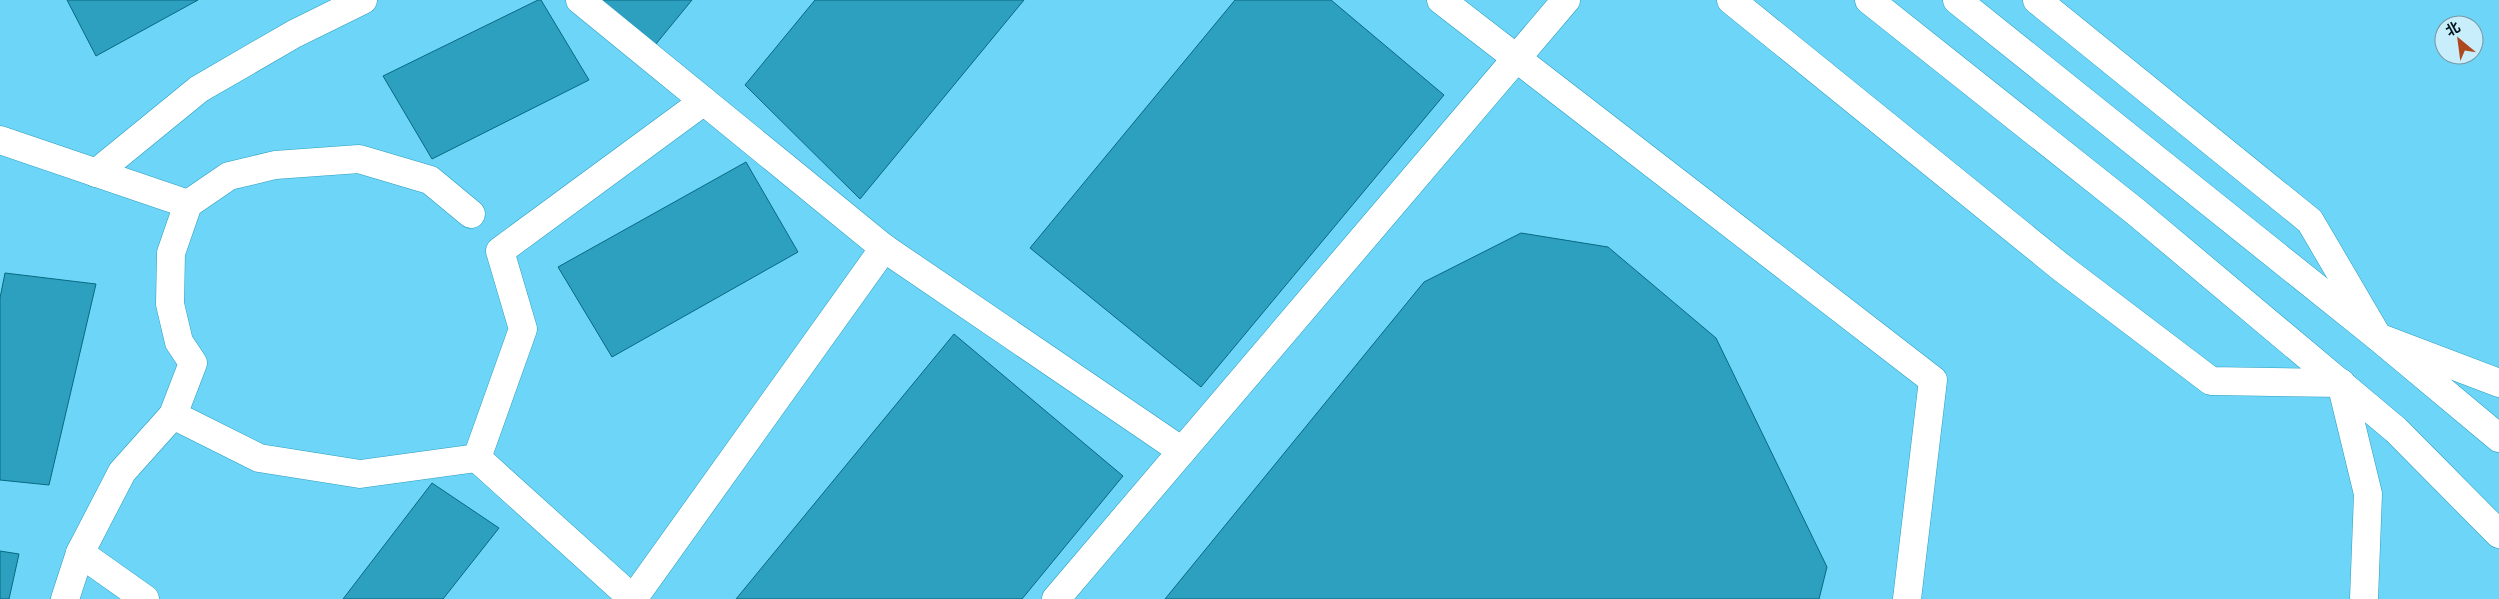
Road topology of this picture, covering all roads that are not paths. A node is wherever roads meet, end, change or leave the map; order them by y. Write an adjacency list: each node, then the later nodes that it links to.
1 (363, 0): 12 (main road)
2 (580, 0): 10 (main road)
3 (1441, 0): 9 (main road)
4 (1566, 0): 9 (main road)
5 (1731, 0): 18 (main road)
6 (1869, 0): 18 (main road)
7 (1956, 0): 16 (main road)
8 (2037, 0): 16 (main road)
9 (1516, 58): 21 (main road); 29 (main road)
10 (704, 101): 15 (main road); 22 (main road)
11 (0, 140): 12 (main road)
12 (96, 173): 13 (main road)
13 (188, 204): 14 (main road); 19 (main road)
14 (471, 214)
15 (884, 248): 21 (main road); 27 (main road)
16 (2378, 337): 17 (main road); 20 (main road)
17 (2499, 382)
18 (2341, 383): 23 (main road); 30 (main road)
19 (173, 415): 22 (main road); 24 (main road)
20 (2499, 438)
21 (1182, 451): 28 (main road)
22 (477, 458): 27 (main road)
23 (2499, 534)
24 (80, 552): 25 (main road); 26 (main road)
25 (65, 599)
26 (146, 599)
27 (633, 599)
28 (1056, 599)
29 (1907, 599)
30 (2364, 599)

